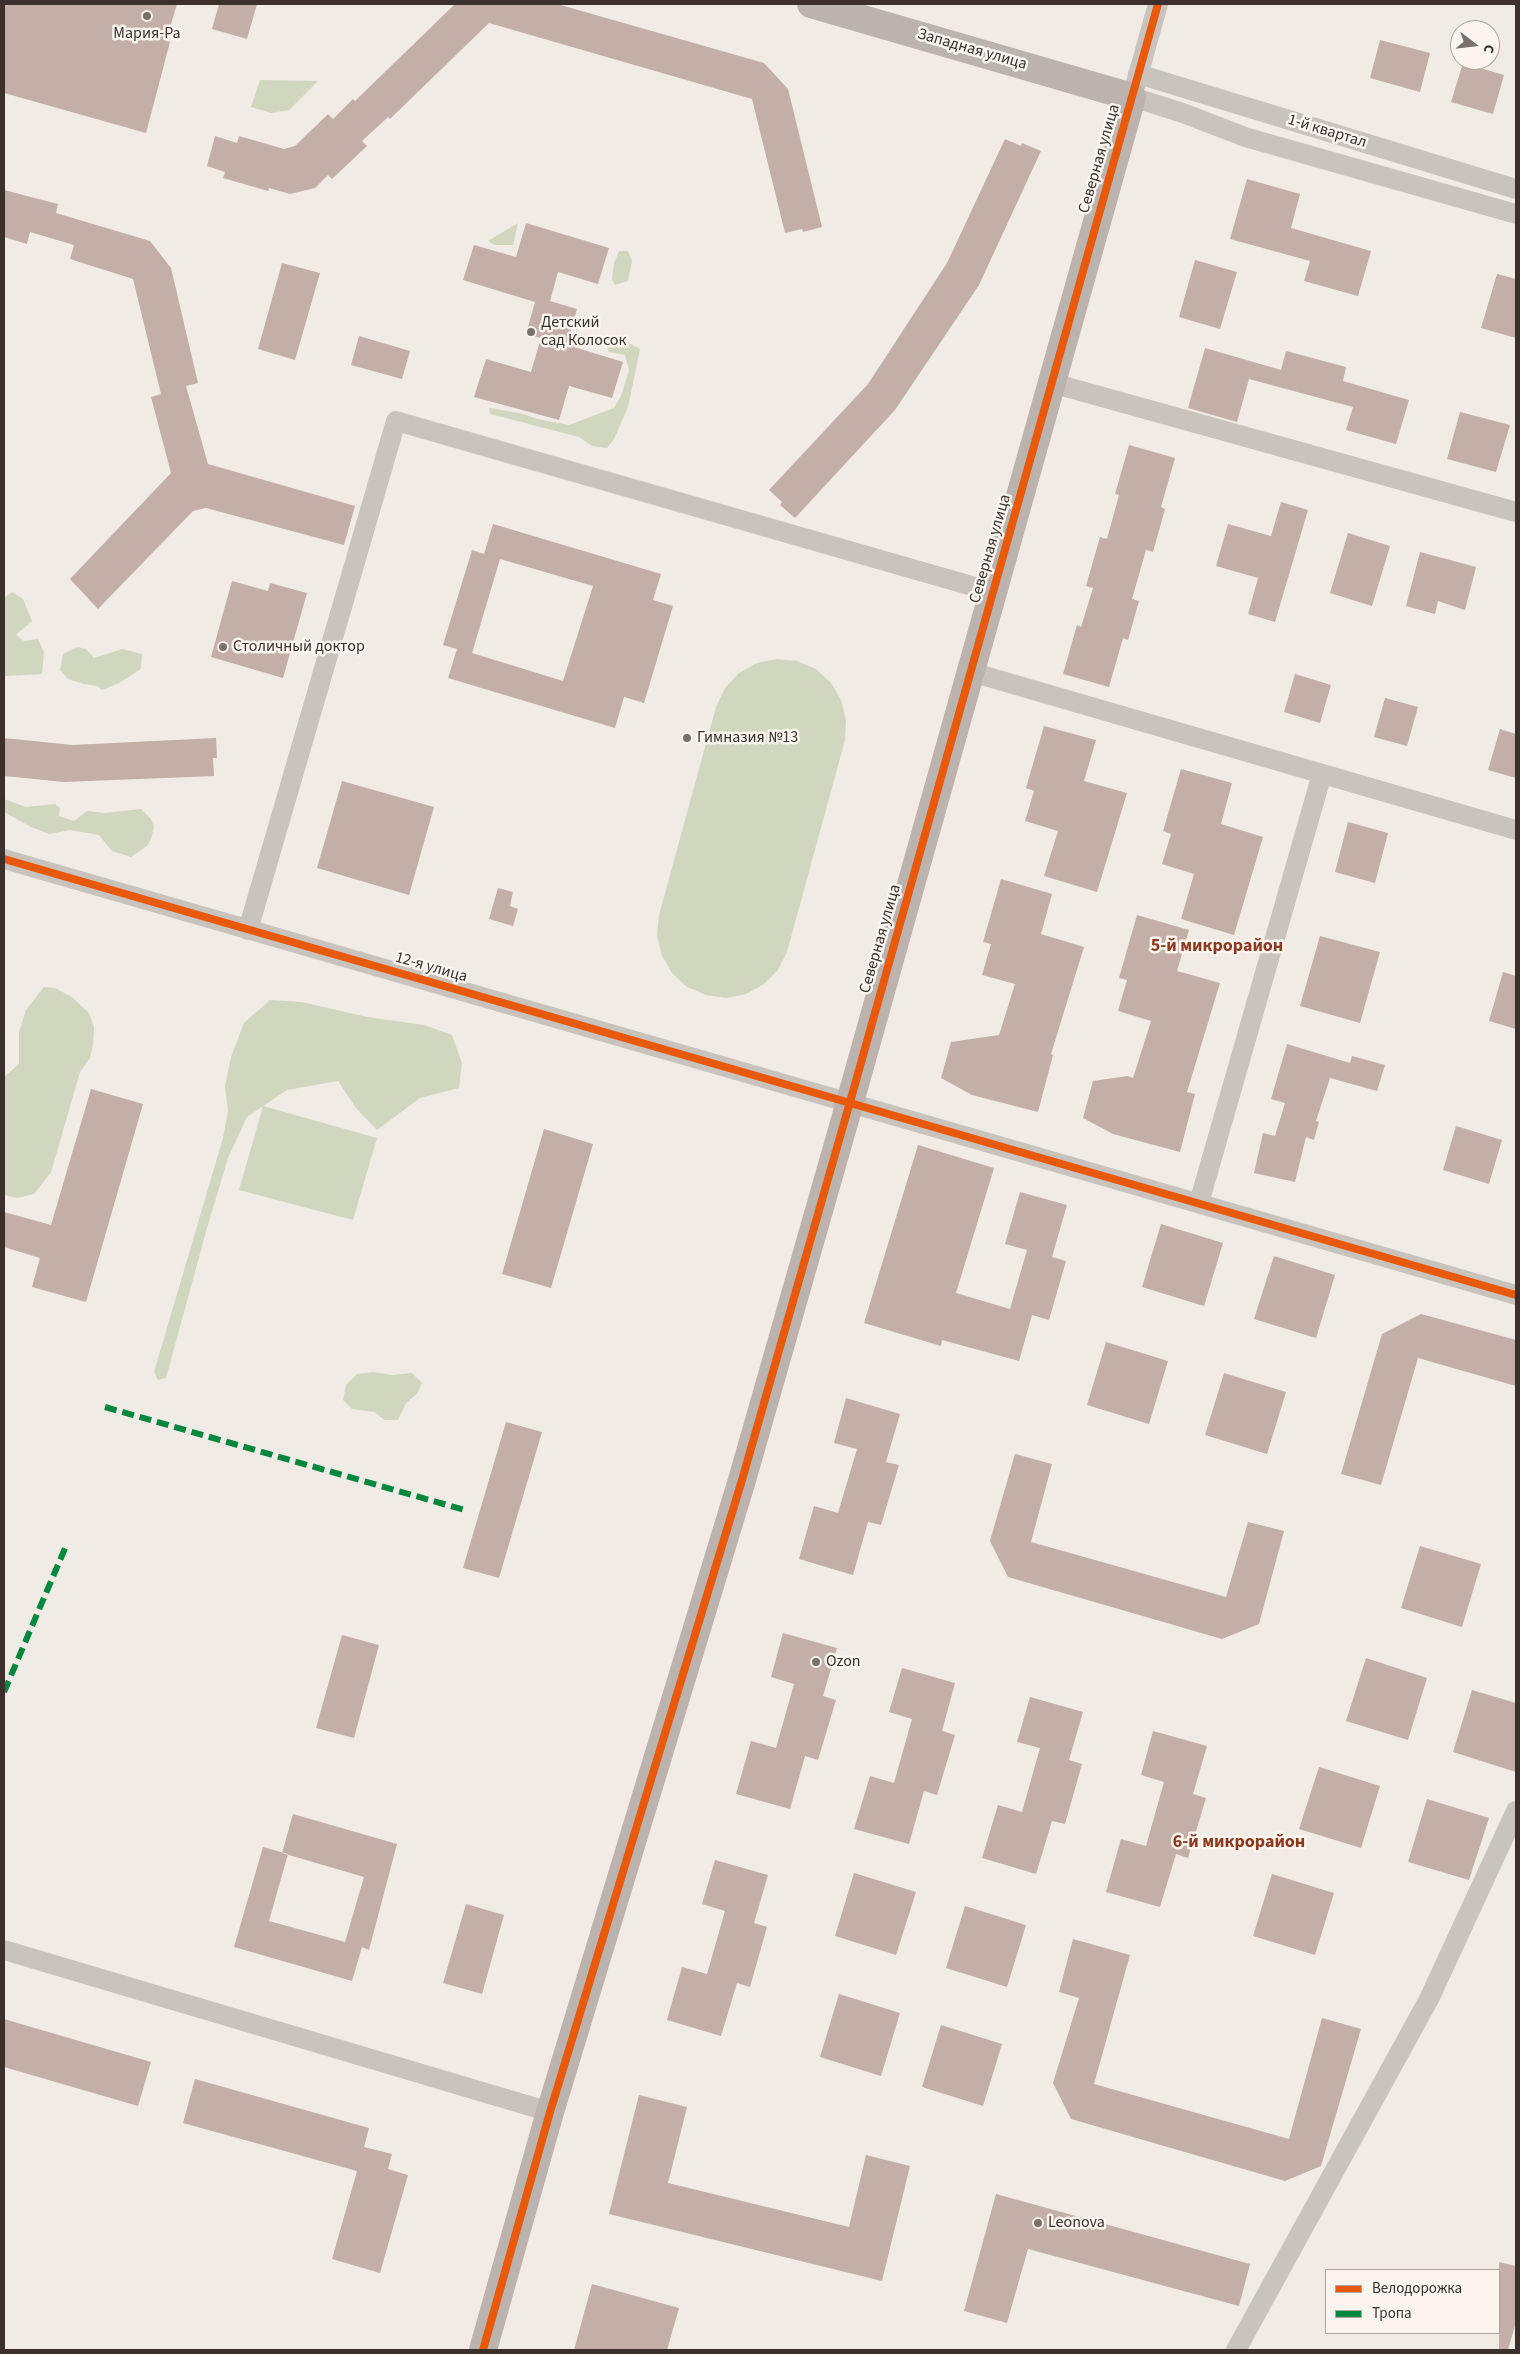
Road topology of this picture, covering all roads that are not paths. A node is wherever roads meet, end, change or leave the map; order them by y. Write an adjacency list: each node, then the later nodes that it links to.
1 (811, 4): 3 (street, Западная улица)
2 (1158, 4): 3 (street, Северная улица)
3 (1135, 86): 4 (street, 1-й квартал); 5 (street); 6 (street, Северная улица)
4 (1516, 189)
5 (1516, 214)
6 (1052, 383): 7 (street); 8 (street, Северная улица)
7 (1516, 512)
8 (993, 592): 9 (street, Северная улица); 13 (street)
9 (971, 672): 10 (street); 14 (street, Северная улица)
10 (1322, 774): 11 (street); 15 (street)
11 (1516, 830)
12 (4, 859): 13 (street, 12-я улица)
13 (248, 930): 14 (street, 12-я улица)
14 (850, 1102): 15 (street, 12-я улица); 19 (street, Северная улица)
15 (1199, 1204): 16 (street, 12-я улица)
16 (1516, 1295)
17 (1516, 1811): 21 (street)
18 (4, 1950): 19 (street)
19 (550, 2112): 20 (street, Северная улица)
20 (482, 2350)
21 (1236, 2350)

